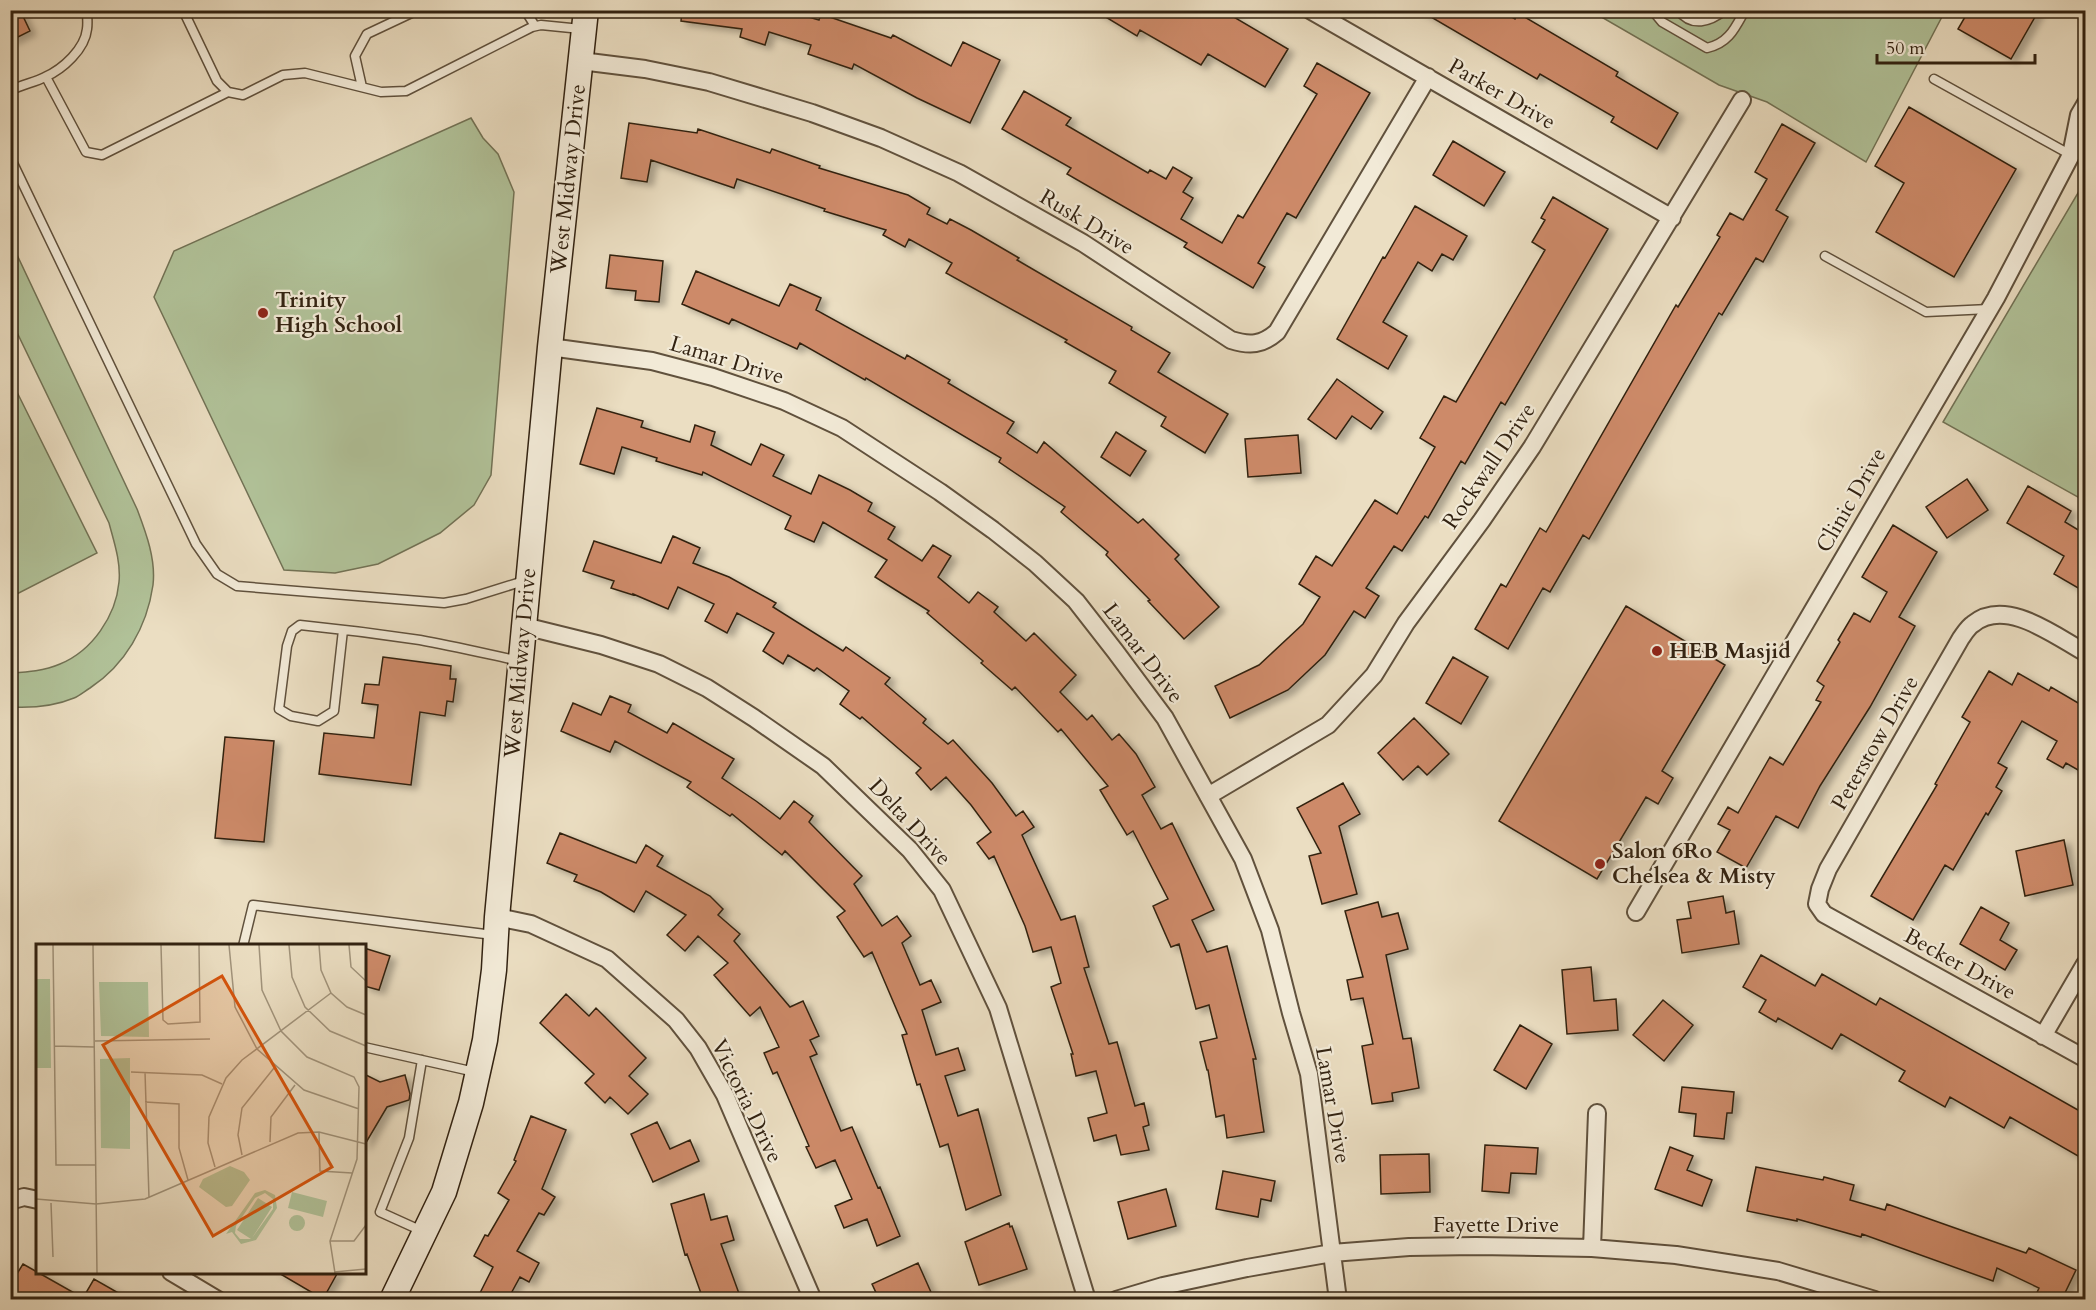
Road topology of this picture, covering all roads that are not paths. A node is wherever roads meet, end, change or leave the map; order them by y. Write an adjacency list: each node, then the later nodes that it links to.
1 (87, 10): 13 (lane)
2 (183, 10): 18 (lane)
3 (418, 10): 16 (lane)
4 (525, 10): 11 (lane)
5 (1310, 10): 14 (street, Parker Drive)
6 (1652, 10): 9 (lane)
7 (1678, 10): 8 (lane)
8 (1725, 10)
9 (1745, 10)
10 (585, 20): 11 (lane); 12 (street, West Midway Drive)
11 (535, 26): 16 (lane)
12 (581, 61): 14 (street, Rusk Drive); 26 (street, West Midway Drive)
13 (46, 77): 17 (lane); 18 (lane)
14 (1428, 77): 23 (street, Parker Drive)
15 (1934, 79): 21 (lane)
16 (362, 87): 18 (lane)
17 (10, 91)
18 (228, 92)
19 (1742, 100): 23 (street, Rockwall Drive)
20 (2085, 103): 21 (street, Clinic Drive)
21 (2071, 155): 25 (street, Clinic Drive)
22 (10, 157): 27 (lane)
23 (1672, 218): 32 (street, Rockwall Drive)
24 (1825, 256): 25 (lane)
25 (1989, 309): 34 (street, Clinic Drive)
26 (550, 347): 27 (street, West Midway Drive); 32 (street, Lamar Drive)
27 (528, 580): 28 (street, West Midway Drive)
28 (524, 626): 31 (street, West Midway Drive); 53 (street, Delta Drive)
29 (343, 630): 29 (lane); 31 (lane)
30 (2085, 653): 33 (street, Peterstow Drive)
31 (520, 661): 35 (street, West Midway Drive)
32 (1208, 796): 48 (street, Lamar Drive)
33 (1817, 904): 38 (street, Becker Drive)
34 (1636, 912)
35 (497, 926): 36 (lane); 42 (street, West Midway Drive); 52 (street, Victoria Drive)
36 (243, 944)
37 (2085, 964): 38 (street)
38 (2043, 1036): 40 (street, Becker Drive)
39 (366, 1047): 41 (lane)
40 (2085, 1059)
41 (422, 1060): 42 (lane); 46 (lane)
42 (478, 1073): 46 (street, West Midway Drive)
43 (1597, 1113): 47 (street)
44 (36, 1200): 45 (street)
45 (10, 1201)
46 (425, 1233): 51 (street, West Midway Drive)
47 (1592, 1248): 48 (street, Fayette Drive); 56 (street, Fayette Drive)
48 (1332, 1253): 54 (street, Fayette Drive); 55 (street, Lamar Drive)
49 (174, 1274): 50 (street)
50 (218, 1299)
51 (392, 1299)
52 (813, 1299)
53 (1087, 1299)
54 (1116, 1299)
55 (1338, 1299)
56 (1875, 1299)

